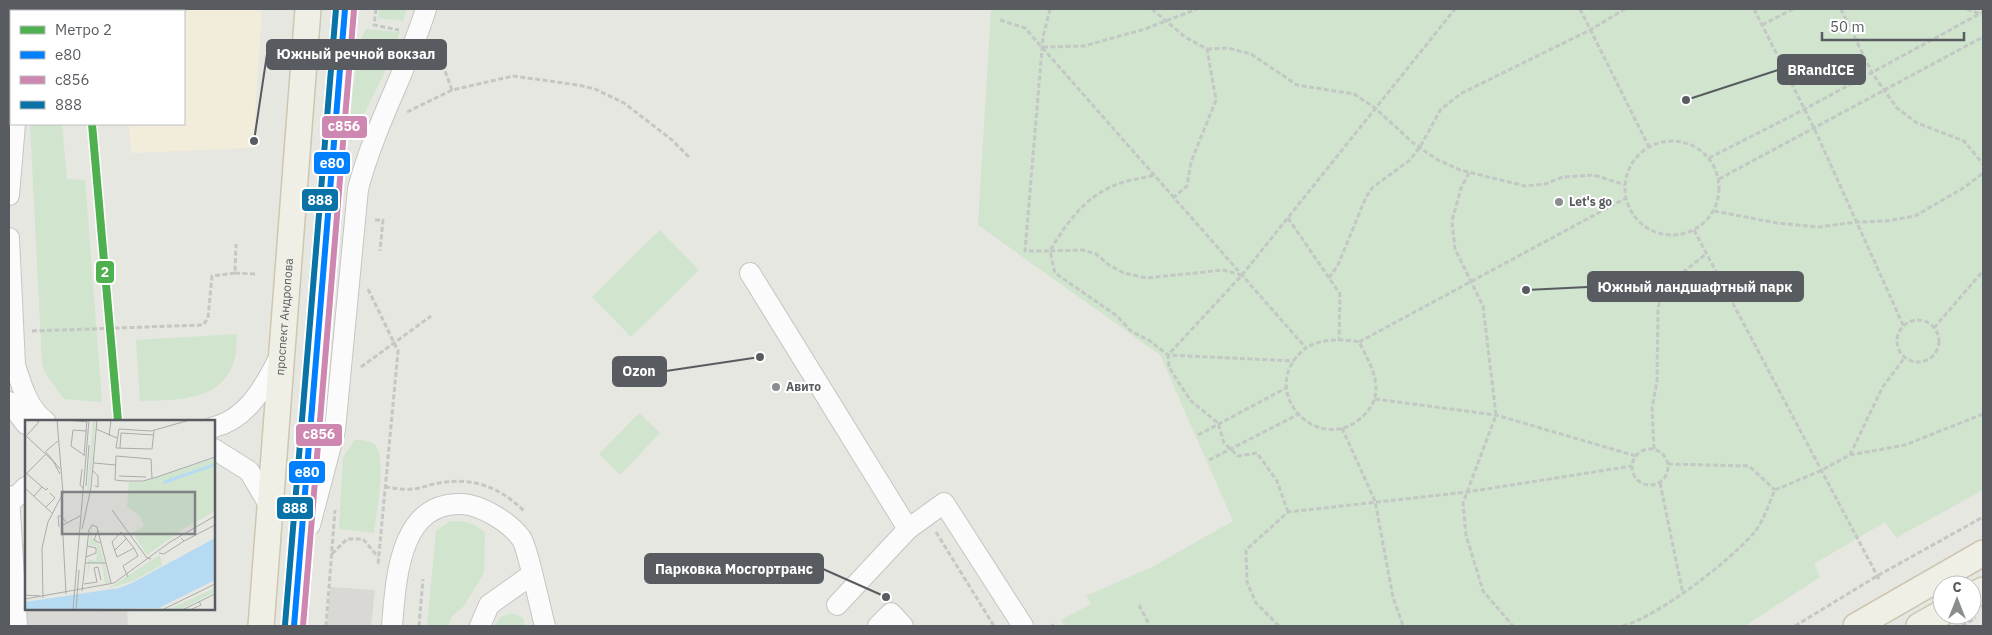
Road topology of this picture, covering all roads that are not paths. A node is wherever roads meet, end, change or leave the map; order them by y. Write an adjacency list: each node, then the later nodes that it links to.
1 (308, 9): 10 (main road, проспект Андропова)
2 (345, 9): 22 (main road)
3 (426, 9): 22 (street)
4 (9, 34): 5 (street)
5 (10, 48)
6 (15, 125): 7 (street)
7 (9, 195)
8 (9, 238): 12 (street)
9 (750, 273): 19 (street)
10 (284, 347): 14 (street); 18 (main road, проспект Андропова)
11 (9, 402): 13 (street)
12 (44, 420)
13 (25, 423)
14 (215, 427)
15 (215, 450): 18 (street)
16 (25, 488): 17 (street)
17 (9, 500): 20 (street)
18 (271, 508): 27 (main road, проспект Андропова)
19 (908, 528): 24 (street); 34 (street)
20 (10, 535): 26 (street)
21 (1983, 553): 35 (main road)
22 (298, 570): 28 (main road)
23 (531, 575): 29 (street); 30 (street); 31 (street)
24 (837, 605)
25 (1932, 619): 36 (main road)
26 (17, 626)
27 (261, 626)
28 (294, 626)
29 (392, 626)
30 (480, 626)
31 (545, 626)
32 (878, 626): 33 (street)
33 (903, 626)
34 (1023, 626)
35 (1856, 626)
36 (1920, 626)

